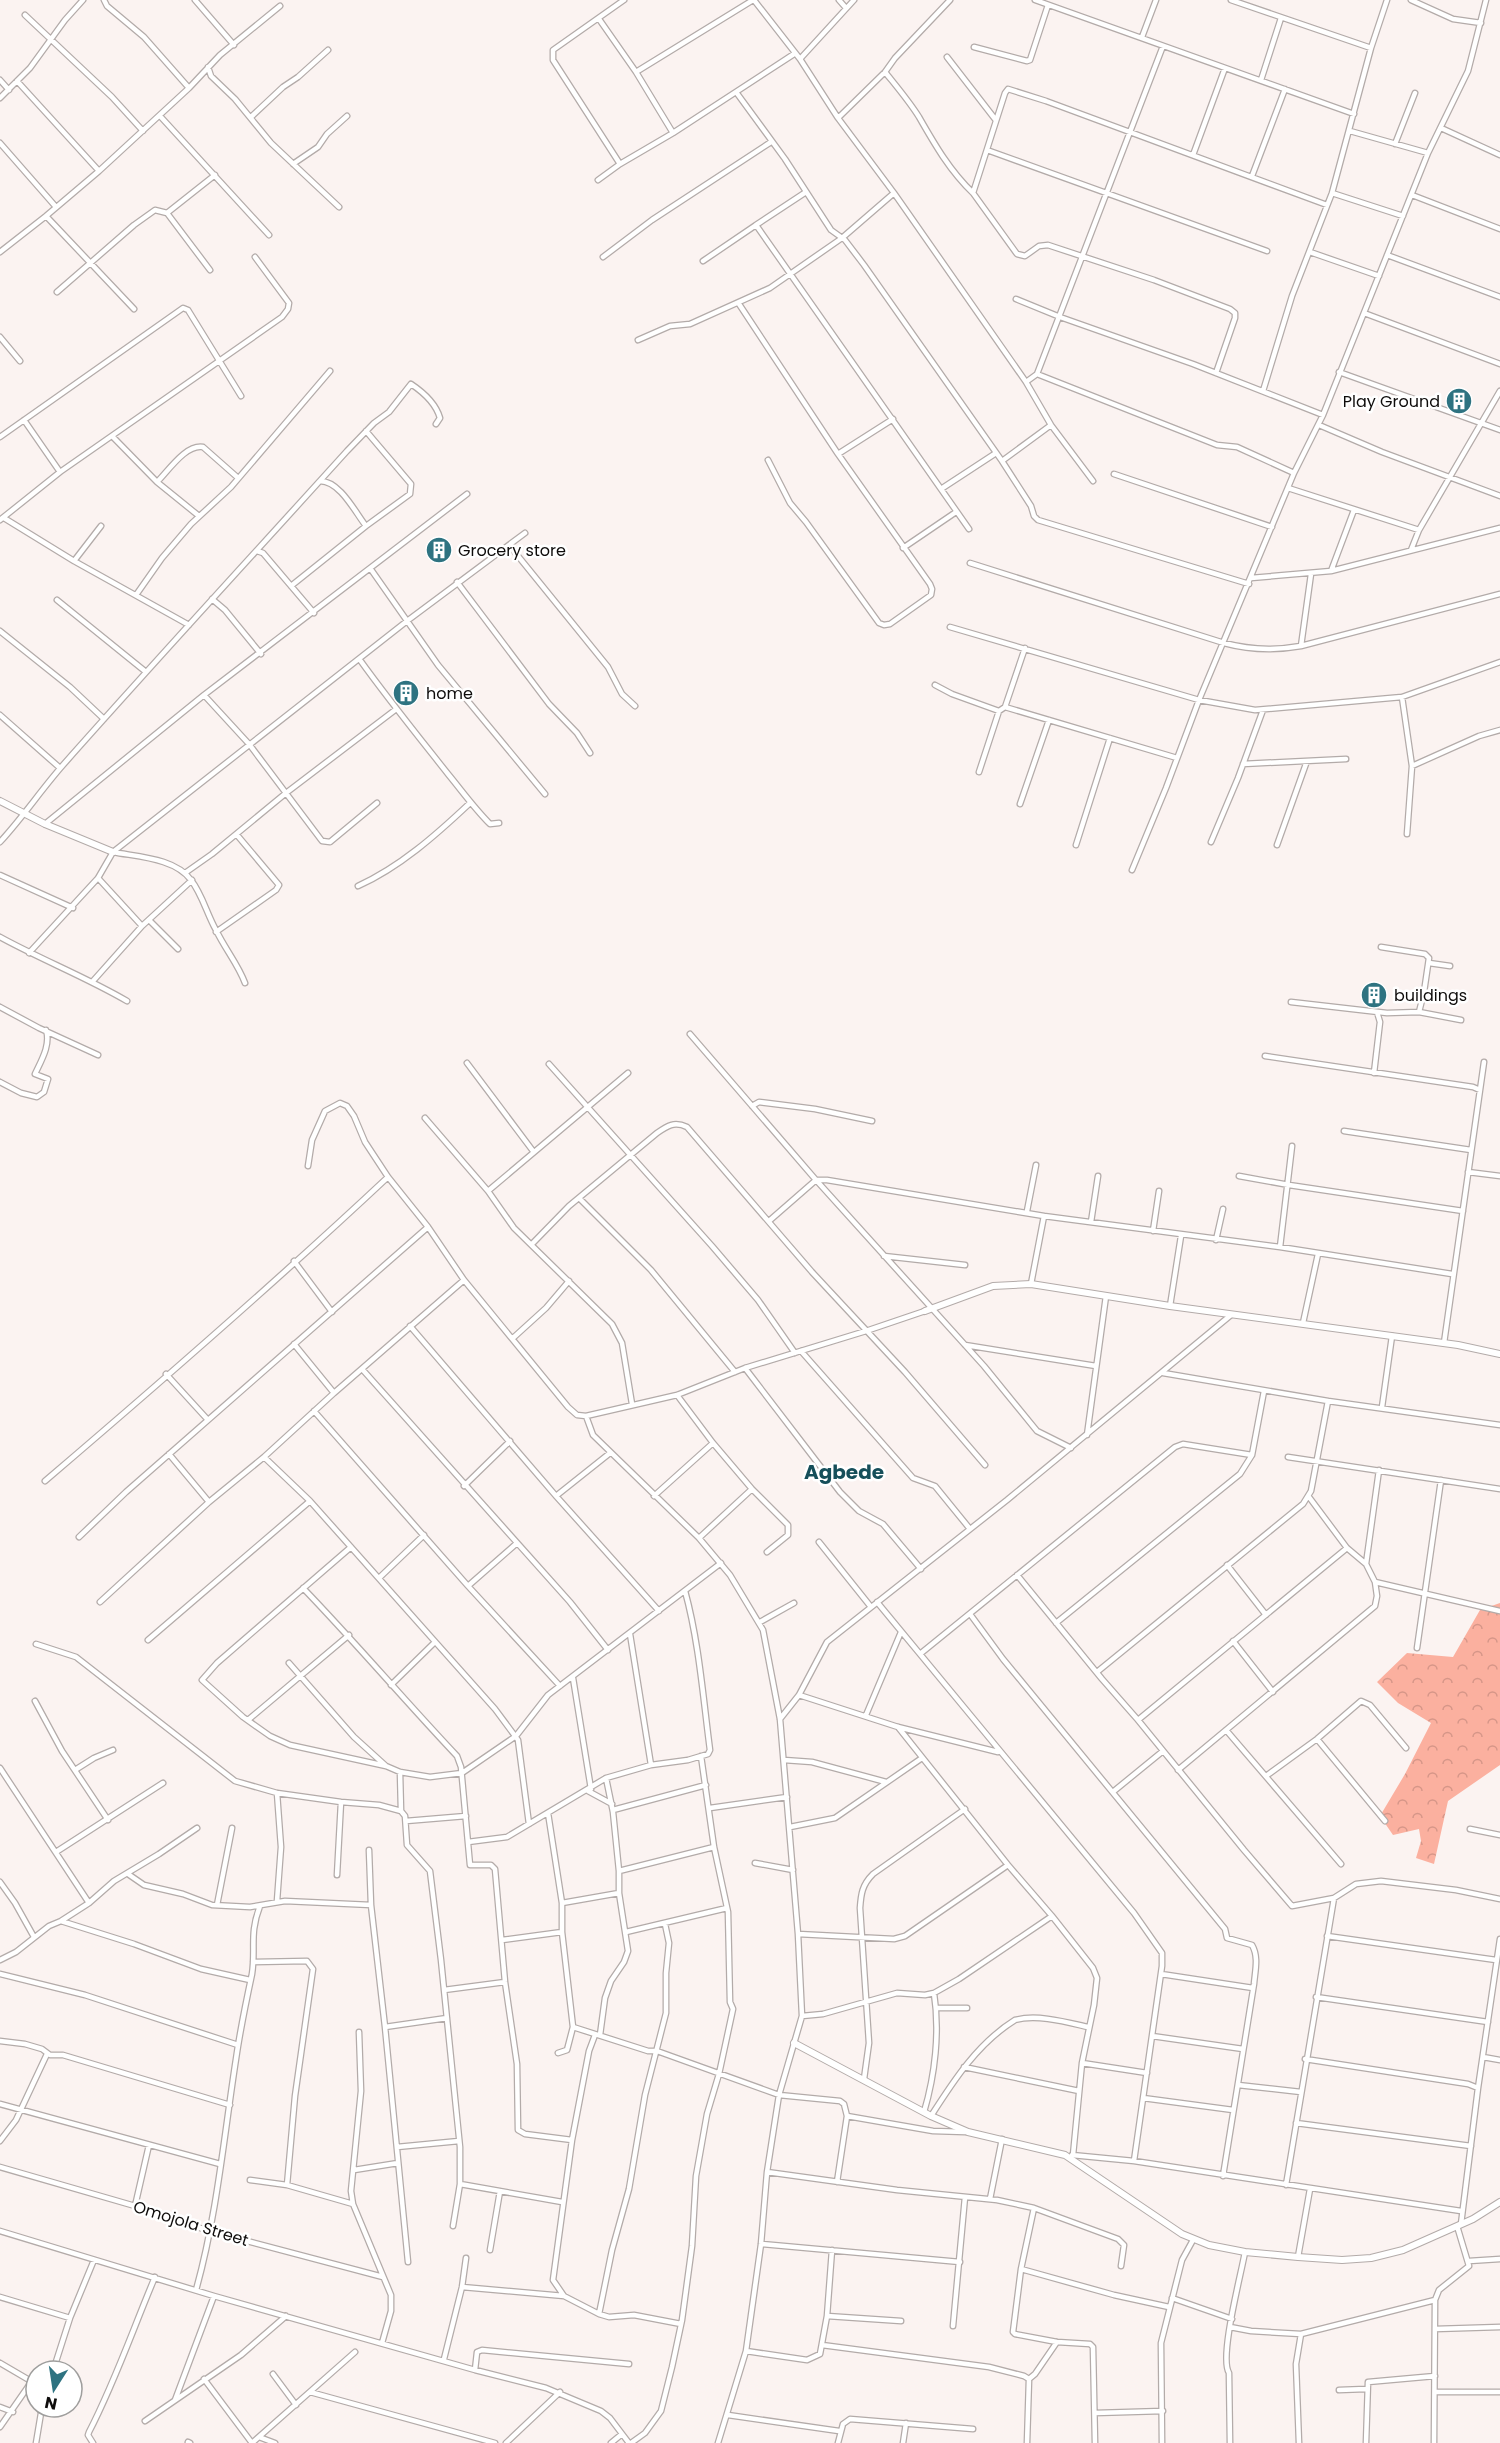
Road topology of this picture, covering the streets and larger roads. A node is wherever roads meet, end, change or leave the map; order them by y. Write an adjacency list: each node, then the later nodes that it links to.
1 (83, 0): 23 (street)
2 (104, 0): 41 (street)
3 (195, 0): 24 (street)
4 (624, 0): 20 (street)
5 (753, 0): 29 (street); 34 (street)
6 (839, 0): 17 (street)
7 (854, 0): 17 (street)
8 (950, 0): 35 (street)
9 (1035, 0): 15 (street)
10 (1156, 0): 22 (street)
11 (1231, 0): 19 (street)
12 (1387, 0): 27 (street)
13 (1411, 0): 21 (street)
14 (1486, 0): 21 (street)
15 (1048, 5): 22 (street); 26 (street)
16 (280, 6): 24 (street)
17 (846, 8): 31 (street)
18 (25, 15): 23 (street)
19 (1281, 18): 27 (street); 40 (street)
20 (599, 19): 34 (street); 66 (street)
21 (1481, 23): 53 (street)
22 (1142, 37): 25 (street)
23 (51, 40): 39 (street); 54 (street)
24 (234, 45): 32 (street)
25 (1163, 46): 33 (street); 57 (street)
26 (974, 47)
27 (1371, 48): 47 (street)
28 (328, 50): 50 (street)
29 (794, 54): 31 (street); 44 (street)
30 (947, 57): 52 (street)
31 (800, 59): 51 (street)
32 (208, 67): 36 (street); 37 (street)
33 (1226, 68): 40 (street); 63 (street)
34 (636, 72): 56 (street)
35 (885, 72): 51 (street); 73 (street)
36 (201, 74): 37 (street); 41 (street)
37 (211, 76): 50 (street)
38 (0, 80): 43 (street)
39 (17, 81): 43 (street); 67 (street)
40 (1262, 81): 42 (street)
41 (189, 88): 48 (street)
42 (1285, 89): 47 (street); 69 (street)
43 (9, 90): 46 (street)
44 (736, 92): 56 (street); 58 (street)
45 (1415, 93): 60 (street)
46 (0, 98)
47 (1354, 114): 55 (street)
48 (159, 116): 54 (street); 68 (street)
49 (347, 116): 65 (street)
50 (251, 117): 65 (street)
51 (838, 118): 72 (street)
52 (995, 119): 57 (street); 61 (street)
53 (1441, 128): 62 (street); 64 (street)
54 (143, 131): 67 (street)
55 (1350, 131): 60 (street); 74 (street)
56 (673, 133): 66 (street)
57 (1129, 133): 63 (street); 75 (street)
58 (771, 142): 71 (street); 91 (street)
59 (0, 143): 78 (street)
60 (1395, 144): 62 (street)
61 (987, 150): 73 (street); 75 (street)
62 (1428, 153): 76 (street)
63 (1193, 155): 69 (street)
64 (1500, 155)
65 (293, 164): 79 (street)
66 (620, 164): 70 (street)
67 (99, 171): 78 (street)
68 (215, 175): 80 (street); 85 (street)
69 (1252, 176): 77 (street)
70 (598, 180)
71 (806, 192): 83 (street); 86 (street)
72 (894, 193): 86 (street); 115 (street)
73 (973, 193): 92 (street)
74 (1332, 193): 77 (street); 82 (street)
75 (1107, 194): 87 (street); 92 (street)
76 (1412, 195): 82 (street); 84 (street)
77 (1328, 205): 89 (street)
78 (56, 207): 81 (street)
79 (339, 207)
80 (167, 213): 95 (street); 96 (street)
81 (46, 216): 88 (street); 95 (street)
82 (1402, 216): 90 (street)
83 (756, 225): 94 (street); 97 (street)
84 (1500, 229)
85 (269, 235)
86 (842, 238): 97 (street); 130 (street)
87 (1267, 251)
88 (0, 252)
89 (1310, 252): 98 (street); 116 (street)
90 (1387, 255): 98 (street); 100 (street)
91 (603, 256)
92 (1083, 256): 105 (street); 113 (street)
93 (255, 257): 108 (street)
94 (703, 261)
95 (91, 262): 99 (street); 103 (street)
96 (210, 270)
97 (792, 273): 102 (street); 120 (street)
98 (1379, 276): 104 (street)
99 (57, 292)
100 (1500, 297)
101 (1016, 299): 105 (street)
102 (739, 304): 107 (street); 131 (street)
103 (134, 309)
104 (1364, 313): 110 (street); 112 (street)
105 (1060, 317): 113 (street); 114 (street)
106 (0, 337): 109 (street)
107 (638, 340)
108 (218, 360): 118 (street); 121 (street); 128 (street)
109 (20, 361)
110 (1500, 364)
111 (330, 371): 138 (street)
112 (1339, 372): 119 (street); 122 (street)
113 (1216, 373): 116 (street)
114 (1037, 374): 115 (street); 135 (street)
115 (1026, 382): 125 (street)
116 (1263, 391): 119 (street)
117 (1500, 392): 122 (street)
118 (241, 396)
119 (1323, 415): 124 (street)
120 (892, 419): 131 (street); 143 (street)
121 (24, 420): 129 (street); 134 (street)
122 (1482, 423): 126 (street); 137 (street)
123 (435, 424): 127 (street)
124 (1319, 424): 135 (street); 137 (street)
125 (1052, 425): 133 (street); 139 (street)
126 (1500, 430)
127 (366, 431): 141 (street); 151 (street)
128 (112, 436): 134 (street); 140 (street)
129 (0, 437)
130 (996, 453): 133 (street); 143 (street)
131 (838, 454): 158 (street)
132 (768, 460): 158 (street)
133 (1002, 460): 168 (street)
134 (60, 472): 149 (street)
135 (1294, 473): 142 (street)
136 (1114, 474): 152 (street)
137 (1449, 476): 145 (street); 155 (street)
138 (237, 477): 140 (street); 148 (street)
139 (1093, 481)
140 (157, 482): 148 (street)
141 (320, 482): 151 (street); 160 (street)
142 (1288, 488): 146 (street); 152 (street)
143 (941, 489): 147 (street)
144 (467, 494): 163 (street)
145 (1500, 496)
146 (1354, 510): 155 (street); 164 (street)
147 (956, 512): 154 (street); 158 (street)
148 (199, 516): 171 (street)
149 (2, 519): 161 (street)
150 (101, 526): 161 (street)
151 (366, 526): 169 (street)
152 (1272, 527): 166 (street)
153 (1500, 528): 159 (street)
154 (969, 529)
155 (1419, 530): 159 (street)
156 (525, 533): 157 (street)
157 (508, 545): 167 (street); 190 (street)
158 (903, 548)
159 (1411, 550): 164 (street)
160 (257, 551): 169 (street); 172 (street)
161 (74, 561): 171 (street)
162 (970, 563): 179 (street)
163 (370, 568): 174 (street); 175 (street)
164 (1331, 571): 165 (street)
165 (1311, 574): 166 (street); 180 (street)
166 (1251, 578): 168 (street)
167 (457, 582): 175 (street); 201 (street)
168 (1249, 584): 179 (street)
169 (291, 586): 174 (street)
170 (1500, 594): 180 (street)
171 (136, 595): 176 (street)
172 (212, 599): 176 (street); 182 (street)
173 (57, 600): 185 (street)
174 (314, 612): 182 (street)
175 (407, 621): 183 (street); 210 (street)
176 (189, 625): 185 (street)
177 (950, 627): 181 (street)
178 (0, 631): 196 (street)
179 (1224, 643): 180 (street); 189 (street)
180 (1301, 646)
181 (1025, 648): 189 (street); 191 (street)
182 (261, 654): 187 (street)
183 (360, 660): 192 (street); 200 (street)
184 (1500, 662): 188 (street)
185 (146, 672): 196 (street)
186 (935, 685): 194 (street)
187 (204, 695): 200 (street); 217 (street)
188 (1402, 697): 193 (street); 206 (street)
189 (1199, 700): 193 (street); 202 (street)
190 (635, 706)
191 (1005, 707): 194 (street); 197 (street)
192 (395, 710): 209 (street); 213 (street)
193 (1263, 710): 205 (street)
194 (999, 711): 208 (street)
195 (0, 715): 207 (street)
196 (104, 719): 207 (street)
197 (1048, 720): 199 (street); 214 (street)
198 (1500, 730): 206 (street)
199 (1110, 738): 202 (street); 222 (street)
200 (249, 744): 209 (street); 224 (street)
201 (590, 753)
202 (1177, 758): 225 (street)
203 (1346, 759): 204 (street)
204 (1307, 761): 205 (street); 223 (street)
205 (1244, 764): 221 (street)
206 (1412, 766): 218 (street)
207 (60, 768): 215 (street)
208 (979, 772)
209 (286, 793): 212 (street); 219 (street)
210 (545, 794)
211 (0, 801): 215 (street)
212 (377, 803)
213 (470, 803): 216 (street); 230 (street)
214 (1020, 804)
215 (24, 815): 217 (street); 220 (street)
216 (499, 823)
217 (45, 824): 224 (street)
218 (1407, 834)
219 (237, 835): 226 (street); 234 (street)
220 (0, 842)
221 (1211, 842)
222 (1076, 845)
223 (1277, 845)
224 (113, 852): 226 (street); 228 (street)
225 (1132, 870)
226 (185, 873): 229 (street)
227 (0, 875): 231 (street)
228 (98, 878): 231 (street); 233 (street)
229 (192, 880): 232 (street); 234 (street)
230 (358, 886)
231 (73, 908): 238 (street)
232 (149, 920): 233 (street); 237 (street)
233 (142, 926): 241 (street)
234 (216, 932): 242 (street)
235 (0, 937): 238 (street)
236 (1381, 947): 239 (street)
237 (178, 949)
238 (29, 953): 241 (street)
239 (1430, 963): 240 (street); 248 (street)
240 (1450, 966)
241 (93, 981): 243 (street)
242 (245, 983)
243 (127, 1001)
244 (1290, 1002): 246 (street)
245 (0, 1006): 251 (street)
246 (1377, 1012): 247 (street); 250 (street)
247 (1388, 1012): 248 (street); 250 (street)
248 (1419, 1012): 249 (street)
249 (1461, 1020)
250 (1380, 1022): 259 (street)
251 (46, 1030): 253 (street); 260 (street)
252 (690, 1034): 262 (street)
253 (98, 1055)
254 (1265, 1056): 259 (street)
255 (1484, 1062): 261 (street)
256 (467, 1063): 269 (street)
257 (549, 1064): 263 (street)
258 (628, 1073): 263 (street)
259 (1374, 1073): 261 (street)
260 (0, 1082)
261 (1480, 1090): 268 (street)
262 (752, 1106): 265 (street); 278 (street)
263 (587, 1108): 269 (street); 270 (street)
264 (424, 1118): 280 (street)
265 (872, 1121)
266 (1344, 1131): 268 (street)
267 (1292, 1146): 279 (street)
268 (1471, 1150): 273 (street)
269 (534, 1151): 280 (street)
270 (630, 1156): 282 (street); 287 (street); 317 (street)
271 (1035, 1165): 285 (street)
272 (309, 1166): 277 (street)
273 (1468, 1172): 276 (street); 284 (street)
274 (1098, 1176): 288 (street)
275 (1239, 1176): 279 (street)
276 (1500, 1176)
277 (388, 1177): 289 (street); 297 (street)
278 (816, 1180): 285 (street); 287 (street); 296 (street)
279 (1289, 1185): 284 (street); 294 (street)
280 (488, 1191): 293 (street)
281 (1159, 1191): 290 (street)
282 (579, 1198): 293 (street); 322 (street)
283 (1223, 1209): 292 (street)
284 (1463, 1211): 299 (street)
285 (1027, 1212): 286 (street)
286 (1044, 1216): 288 (street); 302 (street)
287 (769, 1221): 310 (street)
288 (1091, 1222): 290 (street)
289 (428, 1227): 300 (street); 306 (street)
290 (1153, 1231): 291 (street)
291 (1181, 1236): 292 (street); 304 (street)
292 (1216, 1240): 294 (street)
293 (532, 1244): 301 (street)
294 (1280, 1247): 295 (street)
295 (1318, 1254): 299 (street); 308 (street)
296 (883, 1256): 298 (street); 305 (street)
297 (294, 1261): 306 (street); 324 (street)
298 (965, 1264)
299 (1452, 1274): 313 (street)
300 (464, 1280): 309 (street); 312 (street)
301 (569, 1281): 312 (street); 329 (street)
302 (1031, 1284): 303 (street); 305 (street)
303 (1106, 1296): 304 (street); 319 (street)
304 (1170, 1306): 307 (street)
305 (928, 1310): 310 (street); 315 (street)
306 (332, 1312): 314 (street)
307 (1231, 1315): 308 (street); 323 (street)
308 (1303, 1323): 311 (street)
309 (410, 1326): 321 (street); 336 (street)
310 (866, 1331): 316 (street); 345 (street)
311 (1392, 1336): 313 (street); 330 (street)
312 (513, 1338): 332 (street)
313 (1444, 1343): 318 (street)
314 (294, 1344): 326 (street); 333 (street)
315 (965, 1345): 319 (street); 338 (street)
316 (801, 1351): 317 (street); 357 (street)
317 (795, 1353): 320 (street)
318 (1500, 1354)
319 (1096, 1366): 335 (street)
320 (745, 1368): 322 (street); 369 (street)
321 (362, 1369): 326 (street); 349 (street)
322 (735, 1372): 327 (street)
323 (1162, 1373): 325 (street); 335 (street)
324 (166, 1374): 333 (street); 348 (street)
325 (1264, 1391): 328 (street); 341 (street)
326 (334, 1393): 331 (street)
327 (678, 1395): 329 (street); 337 (street)
328 (1328, 1401): 330 (street); 344 (street)
329 (632, 1404): 332 (street)
330 (1382, 1407): 334 (street)
331 (314, 1411): 342 (street); 358 (street)
332 (586, 1416): 339 (street)
333 (208, 1420): 340 (street)
334 (1500, 1425)
335 (1087, 1435): 338 (street)
336 (510, 1441): 349 (street); 352 (street)
337 (712, 1443): 350 (street); 353 (street)
338 (1071, 1448): 357 (street)
339 (610, 1453): 352 (street); 353 (street)
340 (169, 1454): 356 (street); 359 (street)
341 (1252, 1455): 370 (street); 386 (street)
342 (264, 1457): 355 (street); 356 (street)
343 (1288, 1457): 344 (street)
344 (1318, 1462): 346 (street); 354 (street)
345 (985, 1465)
346 (1379, 1470): 347 (street); 367 (street)
347 (1441, 1480): 351 (street); 376 (street)
348 (45, 1481)
349 (464, 1486): 362 (street)
350 (752, 1489): 360 (street); 365 (street)
351 (1500, 1489)
352 (556, 1496): 381 (street)
353 (654, 1496): 360 (street)
354 (1309, 1497): 364 (street); 368 (street)
355 (310, 1501): 363 (street); 390 (street)
356 (208, 1502): 377 (street)
357 (970, 1529): 369 (street)
358 (424, 1535): 371 (street); 373 (street)
359 (79, 1537)
360 (699, 1538): 366 (street)
361 (819, 1542): 380 (street)
362 (516, 1543): 373 (street); 395 (street)
363 (351, 1547): 371 (street); 374 (street)
364 (1347, 1548): 367 (street); 384 (street)
365 (767, 1551)
366 (721, 1563): 375 (street); 385 (street)
367 (1366, 1564): 372 (street)
368 (1227, 1565): 384 (street); 398 (street)
369 (921, 1569): 378 (street)
370 (1017, 1575): 383 (street); 386 (street)
371 (380, 1578): 392 (street)
372 (1375, 1582): 376 (street); 403 (street)
373 (468, 1586): 402 (street)
374 (303, 1588): 389 (street); 408 (street)
375 (685, 1591): 381 (street); 418 (street)
376 (1426, 1593): 382 (street); 394 (street)
377 (100, 1602)
378 (877, 1602): 380 (street); 387 (street)
379 (794, 1604): 385 (street)
380 (871, 1607): 404 (street)
381 (660, 1611): 388 (street)
382 (1500, 1611)
383 (970, 1614): 396 (street); 434 (street)
384 (1266, 1615): 391 (street)
385 (760, 1622): 407 (street)
386 (1056, 1623): 398 (street)
387 (901, 1632): 396 (street); 406 (street)
388 (630, 1634): 395 (street); 421 (street)
389 (349, 1635): 399 (street); 401 (street)
390 (148, 1640)
391 (1233, 1641): 403 (street); 409 (street)
392 (435, 1642): 401 (street); 412 (street)
393 (36, 1644): 435 (street)
394 (1417, 1648)
395 (608, 1650): 400 (street)
396 (920, 1654): 417 (street)
397 (289, 1663): 399 (street)
398 (1097, 1672): 409 (street)
399 (301, 1675): 408 (street); 422 (street)
400 (573, 1678): 402 (street); 433 (street)
401 (391, 1685): 427 (street)
402 (560, 1686): 412 (street)
403 (1273, 1692): 411 (street)
404 (799, 1695): 406 (street); 407 (street)
405 (36, 1701): 424 (street)
406 (866, 1715): 410 (street)
407 (780, 1719): 420 (street)
408 (248, 1720): 422 (street)
409 (1138, 1720): 416 (street)
410 (898, 1727): 417 (street); 419 (street)
411 (1226, 1730): 425 (street); 428 (street)
412 (516, 1736): 427 (street); 447 (street)
413 (1317, 1739): 414 (street); 428 (street); 446 (street)
414 (1406, 1748)
415 (113, 1750): 424 (street)
416 (1163, 1751): 425 (street); 434 (street)
417 (999, 1752): 490 (street)
418 (701, 1756): 421 (street); 432 (street)
419 (922, 1758): 430 (street); 440 (street)
420 (784, 1760): 430 (street); 436 (street)
421 (651, 1765): 429 (street)
422 (386, 1766): 426 (street)
423 (0, 1768): 456 (street)
424 (75, 1770): 444 (street)
425 (1179, 1770): 466 (street)
426 (400, 1772): 427 (street); 441 (street)
427 (462, 1773): 443 (street)
428 (1266, 1776): 458 (street)
429 (606, 1778): 433 (street); 438 (street)
430 (886, 1782): 448 (street)
431 (163, 1783): 444 (street)
432 (706, 1785): 438 (street); 439 (street)
433 (590, 1790): 438 (street); 442 (street)
434 (1114, 1791): 493 (street)
435 (277, 1793): 437 (street); 468 (street)
436 (787, 1797): 439 (street); 448 (street)
437 (341, 1802): 441 (street); 463 (street)
438 (612, 1807): 461 (street)
439 (710, 1808): 454 (street)
440 (965, 1809): 459 (street); 481 (street)
441 (401, 1811): 445 (street)
442 (548, 1813): 447 (street); 470 (street)
443 (466, 1816): 445 (street); 453 (street)
444 (108, 1820): 456 (street)
445 (406, 1821): 494 (street)
446 (1385, 1821)
447 (529, 1824): 453 (street)
448 (790, 1827): 460 (street)
449 (196, 1828): 462 (street)
450 (232, 1828): 471 (street)
451 (1470, 1829): 452 (street)
452 (1500, 1835)
453 (468, 1842): 485 (street)
454 (714, 1847): 461 (street); 474 (street)
455 (369, 1850): 472 (street)
456 (56, 1852): 469 (street)
457 (755, 1863): 460 (street)
458 (1341, 1864)
459 (1008, 1865): 475 (street); 481 (street)
460 (793, 1870): 480 (street)
461 (620, 1871): 465 (street)
462 (128, 1874): 469 (street); 471 (street)
463 (337, 1875)
464 (0, 1882): 483 (street)
465 (619, 1893): 470 (street); 479 (street)
466 (1334, 1898): 467 (street); 482 (street)
467 (1500, 1899)
468 (277, 1901): 472 (street); 473 (street)
469 (89, 1903): 476 (street)
470 (562, 1904): 478 (street)
471 (217, 1905): 473 (street)
472 (371, 1905): 503 (street)
473 (260, 1906): 488 (street)
474 (727, 1908): 477 (street); 522 (street)
475 (1052, 1916): 495 (street); 505 (street)
476 (61, 1921): 483 (street); 491 (street)
477 (664, 1924): 479 (street); 513 (street)
478 (562, 1932): 485 (street); 504 (street)
479 (626, 1932): 507 (street)
480 (798, 1934): 481 (street); 500 (street)
481 (862, 1936): 497 (street)
482 (1327, 1936): 487 (street); 496 (street)
483 (34, 1937): 486 (street)
484 (1500, 1939): 487 (street)
485 (502, 1940): 492 (street)
486 (0, 1960)
487 (1496, 1960): 502 (street)
488 (253, 1962): 491 (street); 560 (street)
489 (0, 1974): 511 (street)
490 (1161, 1974): 493 (street); 508 (street)
491 (250, 1980): 511 (street)
492 (505, 1982): 494 (street); 542 (street)
493 (1253, 1988): 512 (street)
494 (444, 1990): 501 (street)
495 (934, 1993): 497 (street); 498 (street)
496 (1316, 1997): 502 (street); 517 (street)
497 (867, 2002): 500 (street); 523 (street)
498 (936, 2008): 499 (street); 536 (street)
499 (968, 2008)
500 (802, 2016): 510 (street)
501 (447, 2018): 503 (street); 544 (street)
502 (1488, 2022): 516 (street)
503 (385, 2027): 547 (street)
504 (573, 2027): 507 (street); 514 (street)
505 (1089, 2027): 519 (street); 520 (street)
506 (359, 2032): 554 (street)
507 (598, 2035): 513 (street); 542 (street)
508 (1152, 2036): 512 (street); 521 (street)
509 (0, 2041): 515 (street)
510 (794, 2043): 523 (street); 530 (street)
511 (238, 2045): 533 (street)
512 (1243, 2049): 526 (street)
513 (657, 2051): 522 (street); 600 (street)
514 (558, 2053)
515 (47, 2054): 533 (street); 534 (street)
516 (1483, 2058): 518 (street); 524 (street)
517 (1305, 2059): 525 (street); 529 (street)
518 (1500, 2060)
519 (1082, 2063): 521 (street); 528 (street)
520 (964, 2067): 528 (street); 538 (street)
521 (1147, 2073): 531 (street)
522 (720, 2074): 530 (street); 606 (street)
523 (864, 2079): 536 (street)
524 (1479, 2080): 525 (street); 527 (street)
525 (1468, 2084): 527 (street)
526 (1238, 2085): 529 (street); 535 (street)
527 (1478, 2088): 546 (street)
528 (1079, 2091): 549 (street)
529 (1301, 2092): 539 (street)
530 (779, 2095): 537 (street); 555 (street)
531 (1143, 2098): 535 (street); 550 (street)
532 (0, 2104): 534 (street)
533 (230, 2105): 552 (street)
534 (21, 2109): 543 (street); 545 (street)
535 (1233, 2110): 556 (street)
536 (924, 2112): 538 (street)
537 (847, 2116): 540 (street); 558 (street)
538 (931, 2116): 540 (street)
539 (1296, 2123): 546 (street); 561 (street)
540 (968, 2132): 541 (street)
541 (1002, 2139): 548 (street); 565 (street)
542 (572, 2140): 566 (street)
543 (0, 2141)
544 (459, 2141): 547 (street); 559 (street)
545 (149, 2145): 552 (street); 569 (street)
546 (1470, 2146): 571 (street)
547 (397, 2147): 551 (street)
548 (1065, 2155): 549 (street); 576 (street)
549 (1073, 2155): 550 (street)
550 (1134, 2161): 556 (street)
551 (398, 2163): 554 (street); 586 (street)
552 (220, 2164): 575 (street)
553 (0, 2167): 569 (street, Omojola Street)
554 (354, 2170): 568 (street)
555 (767, 2172): 558 (street); 577 (street)
556 (1223, 2176): 561 (street)
557 (250, 2180): 560 (street)
558 (837, 2182): 564 (street)
559 (460, 2184): 563 (street); 573 (street)
560 (287, 2185): 568 (street)
561 (1286, 2185): 562 (street)
562 (1310, 2189): 571 (street); 581 (street)
563 (500, 2191): 566 (street); 578 (street)
564 (965, 2197): 565 (street); 587 (street)
565 (990, 2199): 570 (street)
566 (562, 2202): 595 (street)
567 (1500, 2202): 572 (street)
568 (353, 2204): 591 (street)
569 (135, 2206): 575 (street, Omojola Street)
570 (1034, 2208): 588 (street); 589 (street)
571 (1461, 2211): 572 (street)
572 (1459, 2225): 581 (street); 585 (street)
573 (453, 2226)
574 (0, 2231): 584 (street)
575 (209, 2231): 591 (street, Omojola Street); 593 (street)
576 (1193, 2240): 580 (street); 597 (street)
577 (761, 2244): 579 (street); 615 (street)
578 (490, 2250)
579 (832, 2250): 587 (street); 602 (street)
580 (1245, 2252): 581 (street); 604 (street)
581 (1298, 2257)
582 (466, 2258): 592 (street)
583 (1500, 2259): 585 (street)
584 (93, 2260): 590 (street); 603 (street)
585 (1469, 2261): 598 (street)
586 (408, 2262)
587 (960, 2262): 607 (street)
588 (1121, 2266)
589 (1021, 2269): 599 (street); 612 (street)
590 (155, 2277): 593 (street); 650 (street)
591 (383, 2277): 613 (street)
592 (462, 2287): 595 (street); 618 (street)
593 (196, 2290): 594 (street)
594 (214, 2296): 601 (street); 634 (street)
595 (564, 2296): 600 (street)
596 (0, 2297): 603 (street)
597 (1172, 2298): 599 (street); 604 (street)
598 (1435, 2300): 610 (street); 611 (street)
599 (1169, 2307): 637 (street)
600 (599, 2314): 606 (street)
601 (286, 2316): 613 (street); 625 (street)
602 (827, 2316): 605 (street); 614 (street)
603 (70, 2318): 617 (street)
604 (1232, 2319): 608 (street)
605 (901, 2322)
606 (681, 2324): 656 (street)
607 (953, 2326)
608 (1230, 2327): 611 (street); 663 (street)
609 (1500, 2327): 610 (street)
610 (1435, 2329): 623 (street)
611 (1301, 2334): 664 (street)
612 (1056, 2342): 626 (street); 639 (street)
613 (382, 2343): 618 (street)
614 (822, 2345): 615 (street); 626 (street)
615 (747, 2350): 640 (street)
616 (355, 2352): 629 (street)
617 (57, 2359)
618 (444, 2359): 621 (street)
619 (0, 2363): 624 (street)
620 (629, 2364): 621 (street)
621 (475, 2370): 630 (street)
622 (273, 2374): 635 (street)
623 (1435, 2376): 628 (street); 631 (street)
624 (24, 2377)
625 (204, 2379): 634 (street); 651 (street)
626 (1029, 2379): 660 (street)
627 (1339, 2390): 628 (street)
628 (1366, 2390): 665 (street)
629 (310, 2392): 635 (street); 653 (street)
630 (560, 2392): 647 (street); 654 (street)
631 (1435, 2392): 632 (street); 666 (street)
632 (1500, 2392)
633 (24, 2396): 638 (street)
634 (175, 2400): 642 (street)
635 (296, 2404): 648 (street)
636 (0, 2407): 638 (street)
637 (1163, 2411): 639 (street); 662 (street)
638 (13, 2412): 644 (street)
639 (1095, 2413): 661 (street)
640 (728, 2415): 646 (street); 657 (street)
641 (40, 2419): 649 (street)
642 (145, 2421)
643 (906, 2423): 645 (street); 646 (street); 659 (street)
644 (0, 2427)
645 (973, 2428)
646 (840, 2431): 658 (street)
647 (622, 2434): 655 (street); 656 (street)
648 (259, 2437): 651 (street); 652 (street)
649 (36, 2443)
650 (93, 2443)
651 (252, 2443)
652 (275, 2443)
653 (495, 2443)
654 (507, 2443)
655 (611, 2443)
656 (630, 2443)
657 (718, 2443)
658 (838, 2443)
659 (903, 2443)
660 (1027, 2443)
661 (1095, 2443)
662 (1162, 2443)
663 (1230, 2443)
664 (1299, 2443)
665 (1366, 2443)
666 (1434, 2443)

